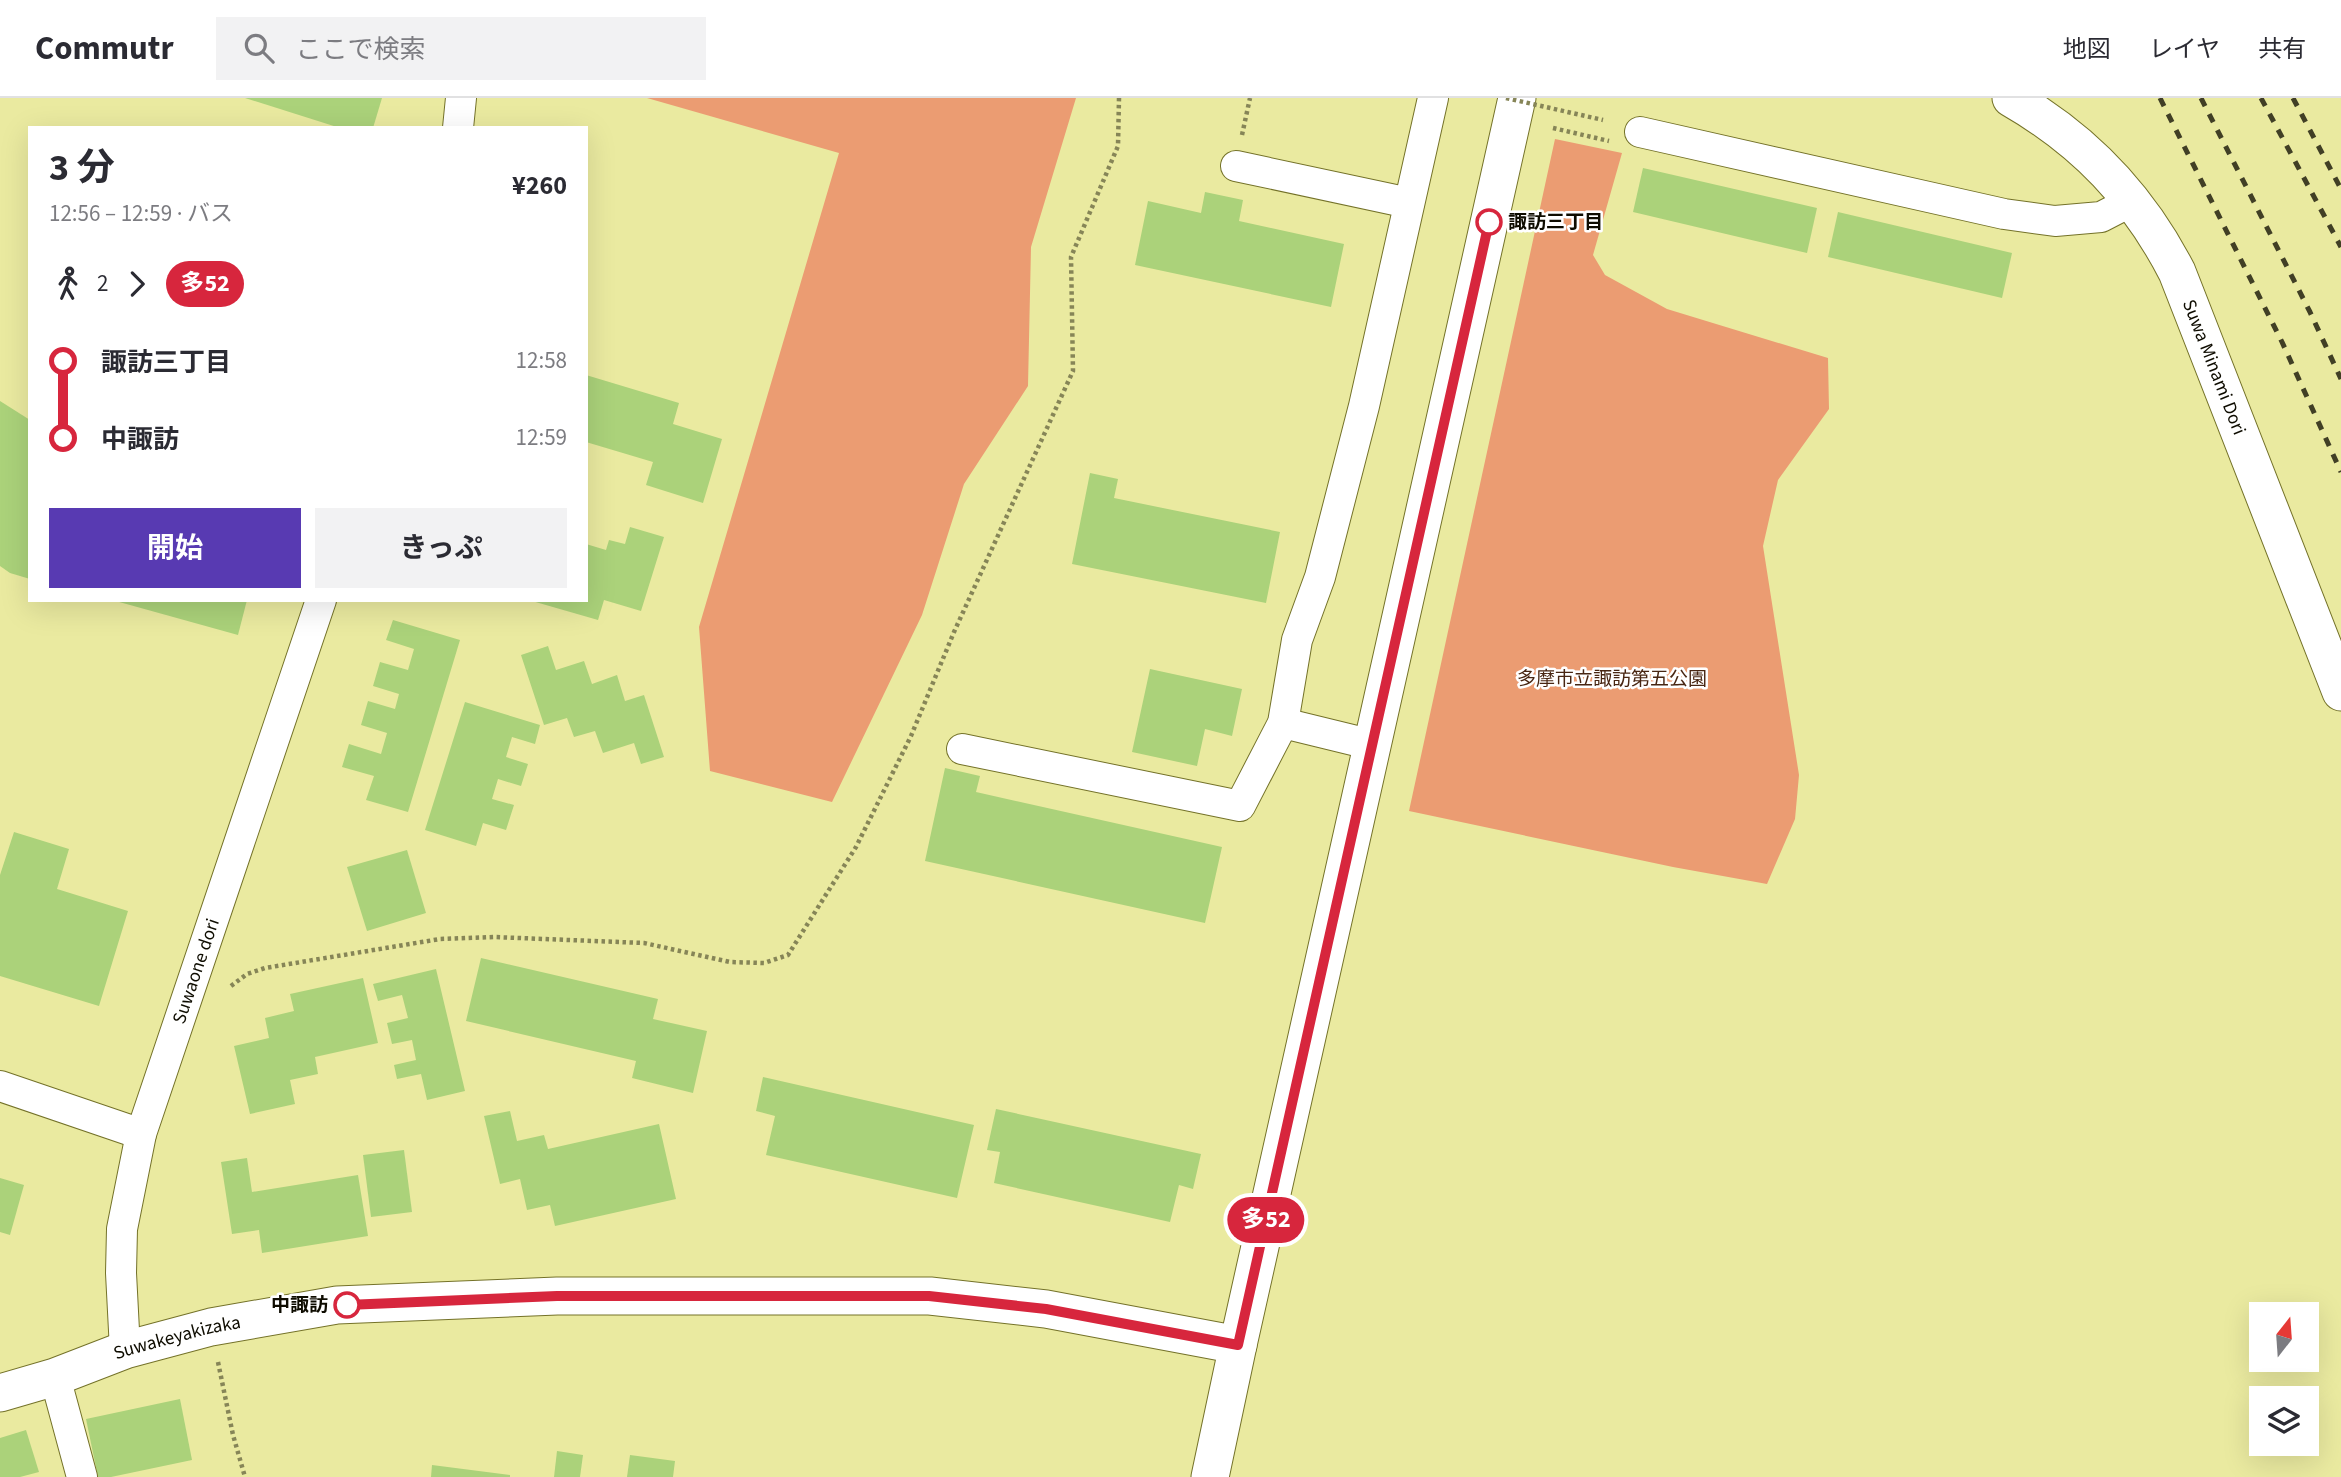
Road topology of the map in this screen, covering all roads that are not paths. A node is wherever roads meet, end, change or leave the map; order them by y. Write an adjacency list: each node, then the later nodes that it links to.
1 (461, 98): 5 (street)
2 (1433, 98): 9 (street)
3 (1517, 98): 13 (street)
4 (2028, 103): 8 (street, Suwa Minami Dori)
5 (458, 126)
6 (1640, 132): 8 (street)
7 (1236, 166): 9 (street)
8 (2132, 201): 11 (street, Suwa Minami Dori)
9 (1409, 203): 12 (street)
10 (320, 602): 16 (street, Suwaone dori)
11 (2341, 692)
12 (1283, 723): 13 (street); 14 (street)
13 (1373, 745): 17 (street)
14 (962, 749)
15 (0, 1086): 16 (street)
16 (141, 1134): 18 (street, Suwaone dori)
17 (1238, 1345): 18 (street, Suwakeyakizaka); 22 (street)
18 (125, 1350): 19 (street, Suwakeyakizaka)
19 (55, 1377): 20 (street, Suwakeyakizaka); 21 (street)
20 (0, 1393)
21 (82, 1477)
22 (1210, 1477)

